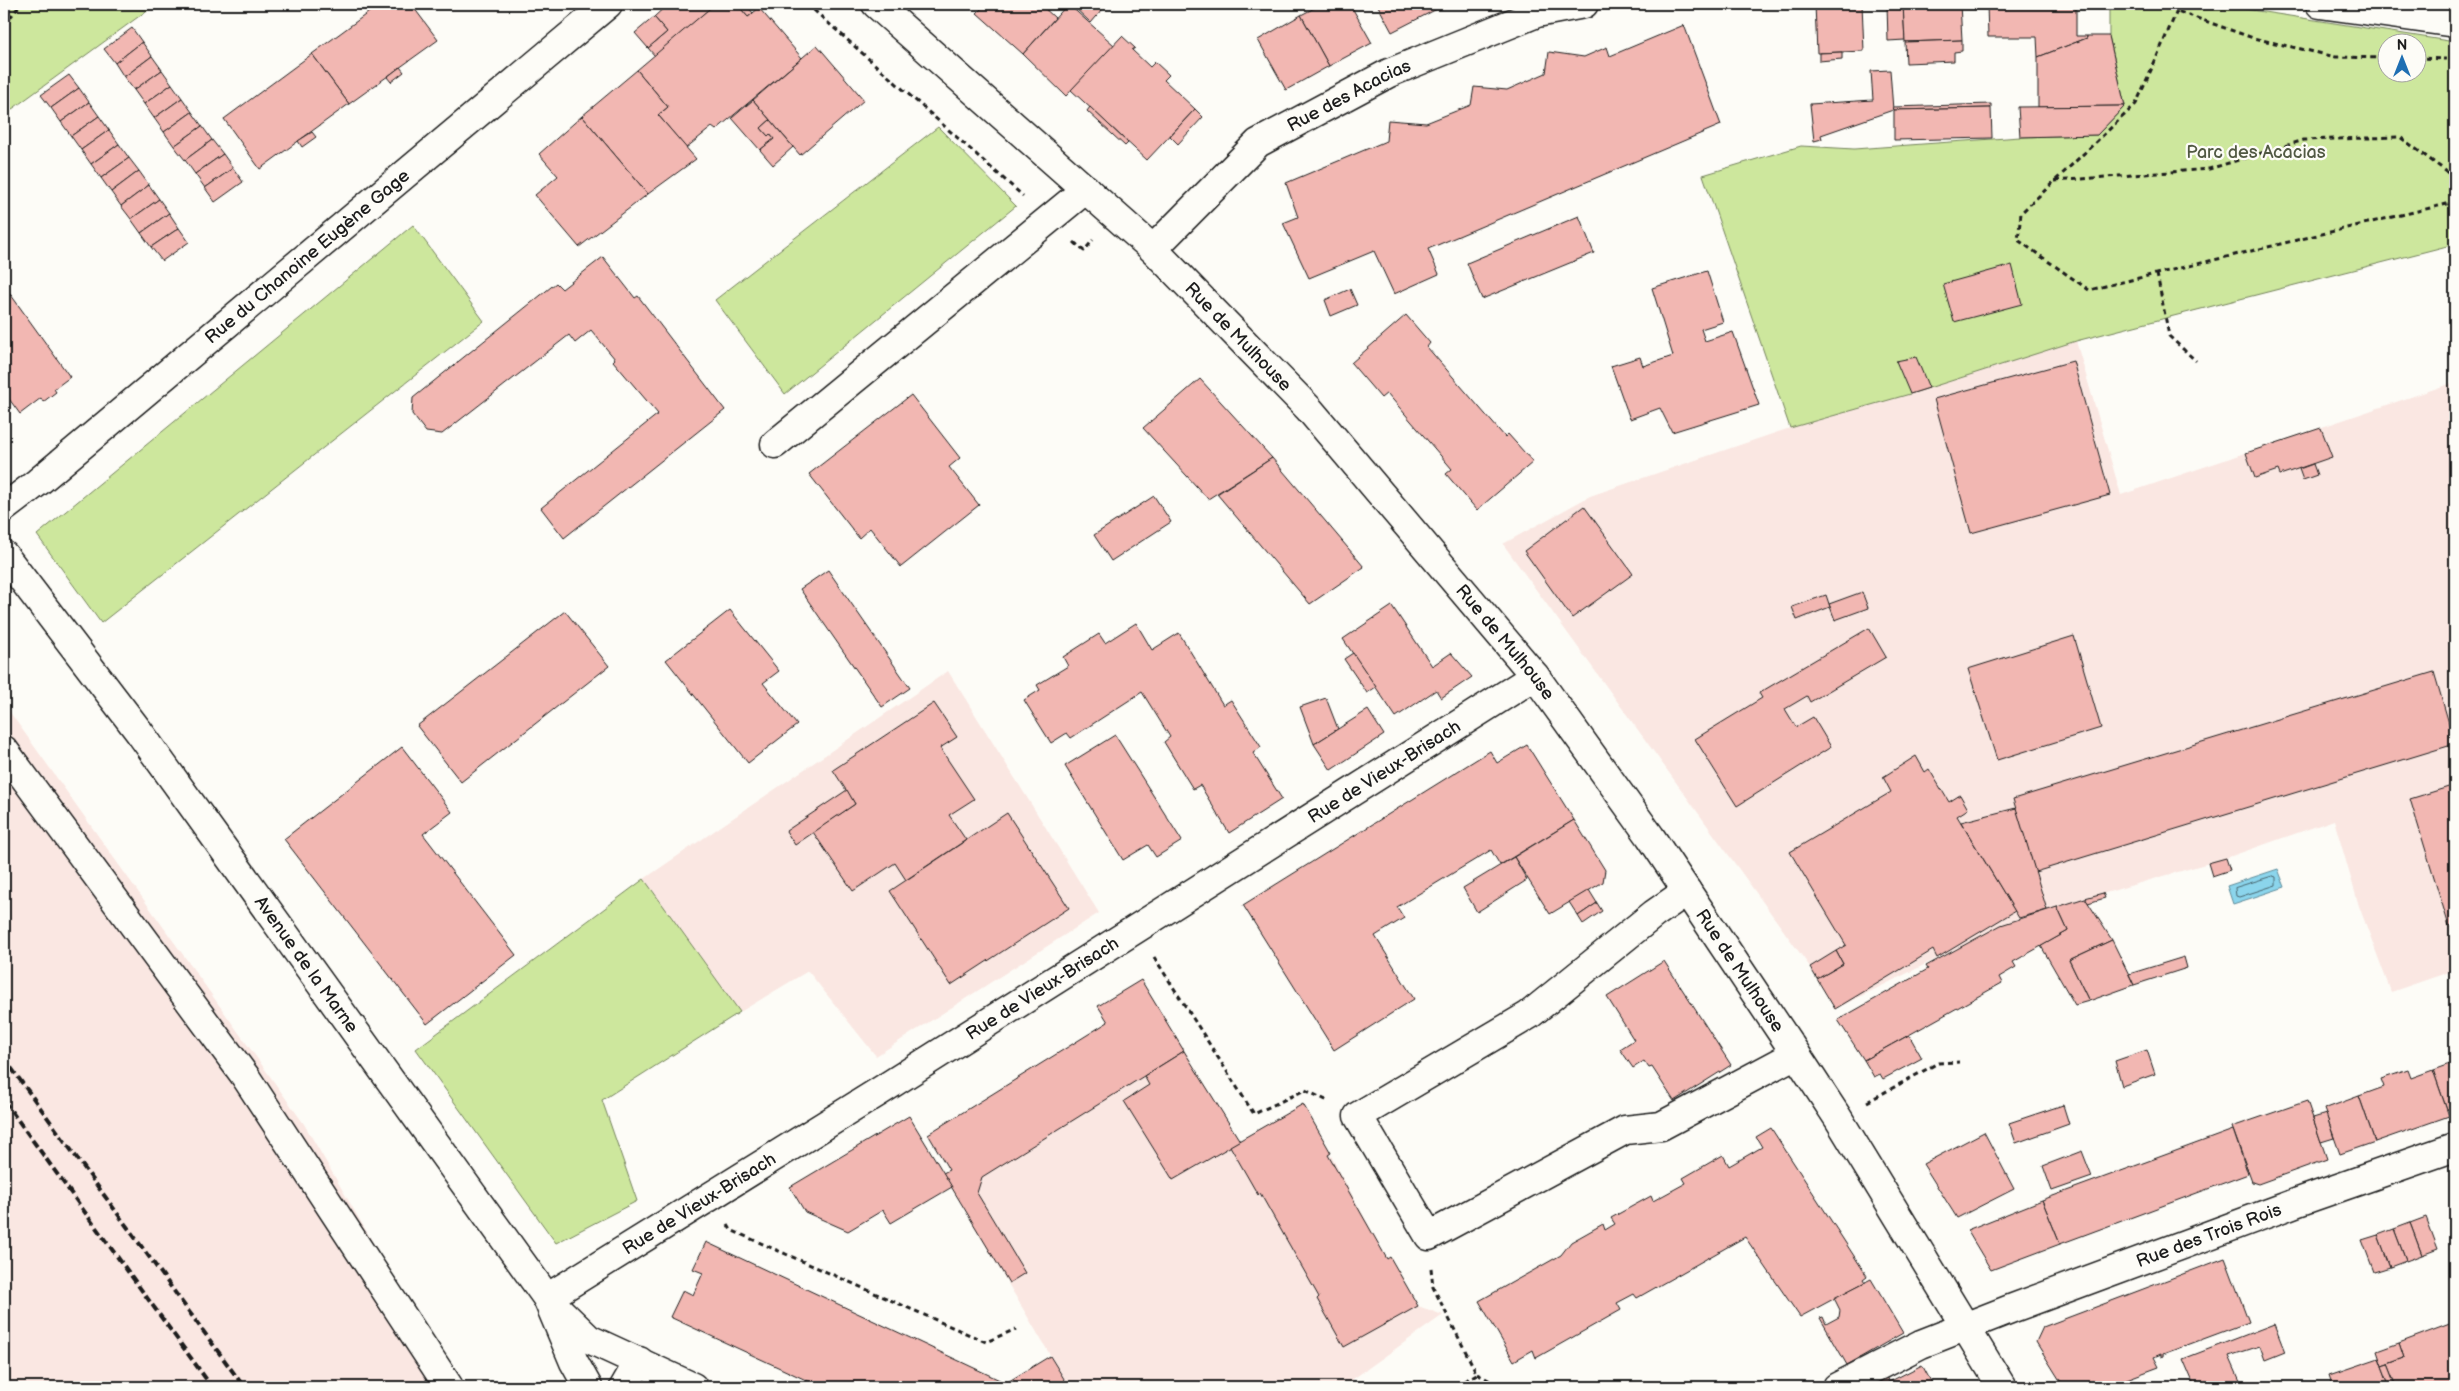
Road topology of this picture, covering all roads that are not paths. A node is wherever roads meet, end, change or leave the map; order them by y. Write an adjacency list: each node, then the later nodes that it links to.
1 (608, 4): 10 (street, Rue du Chanoine Eugène Gage)
2 (876, 4): 7 (street, Rue de Mulhouse)
3 (1584, 4): 5 (street, Rue des Acacias)
4 (2320, 4): 6 (street)
5 (1535, 8): 8 (street, Rue des Acacias)
6 (2455, 23)
7 (1086, 189): 8 (street, Rue de Mulhouse); 9 (street)
8 (1153, 249): 12 (street, Rue de Mulhouse)
9 (775, 444)
10 (4, 508)
11 (4, 555): 17 (street, Avenue de la Marne)
12 (1535, 676): 14 (street, Rue de Mulhouse); 17 (street, Rue de Vieux-Brisach)
13 (4, 750): 20 (street)
14 (1687, 891): 15 (street, Rue de Mulhouse); 15 (street)
15 (1796, 1054): 18 (street, Rue de Mulhouse)
16 (2455, 1147): 18 (street, Rue des Trois Rois)
17 (547, 1298): 19 (street); 21 (street, Avenue de la Marne)
18 (1964, 1328): 24 (street, Rue des Trois Rois); 25 (street, Rue de Mulhouse)
19 (639, 1361): 22 (street); 23 (street)
20 (449, 1387)
21 (588, 1387)
22 (624, 1387)
23 (693, 1387)
24 (1836, 1387)
25 (2002, 1387)

